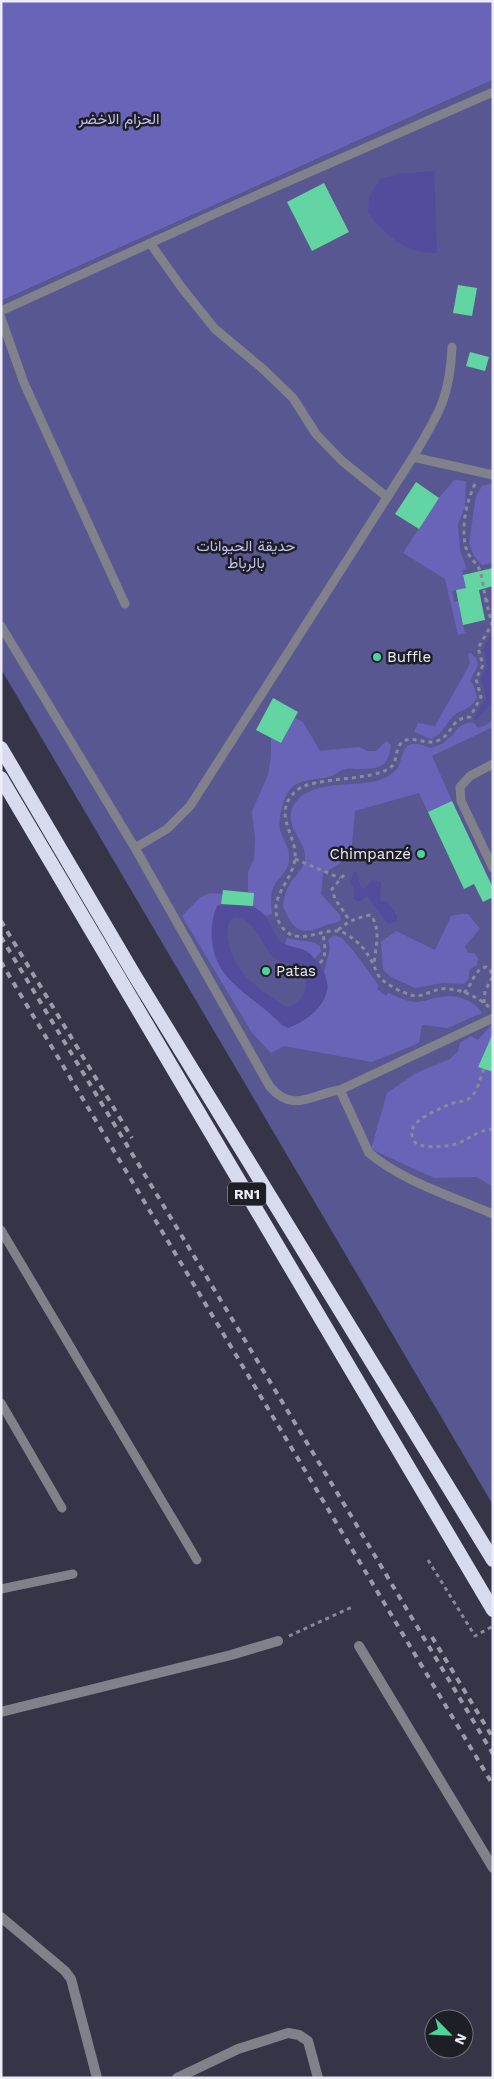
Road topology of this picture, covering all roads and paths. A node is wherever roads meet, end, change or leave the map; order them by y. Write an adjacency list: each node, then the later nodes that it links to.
1 (493, 92): 2 (lane)
2 (150, 243): 3 (lane); 8 (lane)
3 (1, 311)
4 (1, 318): 11 (lane)
5 (452, 347): 6 (lane)
6 (412, 457): 7 (lane); 8 (lane)
7 (488, 474): 10 (path)
8 (387, 497): 18 (lane)
9 (493, 599): 10 (path)
10 (486, 601): 19 (path)
11 (125, 604)
12 (1, 626): 18 (lane)
13 (1, 748): 41 (highway, RN1)
14 (493, 764): 17 (lane)
15 (1, 778): 45 (highway, RN1)
16 (493, 842): 17 (lane)
17 (483, 846): 20 (lane)
18 (135, 848): 33 (lane)
19 (295, 859): 22 (path); 25 (path)
20 (493, 868)
21 (344, 875): 22 (path)
22 (340, 878): 23 (path)
23 (350, 921): 24 (path); 27 (path)
24 (338, 930): 25 (path); 27 (path)
25 (323, 933): 26 (path)
26 (320, 963)
27 (374, 966): 28 (path)
28 (464, 993): 29 (path); 29 (path)
29 (484, 1003): 30 (path)
30 (493, 1010)
31 (493, 1018): 33 (lane)
32 (484, 1069): 34 (path)
33 (340, 1090): 35 (lane)
34 (493, 1129)
35 (493, 1214)
36 (1, 1230): 39 (lane)
37 (1, 1404): 38 (lane)
38 (62, 1508)
39 (197, 1560)
40 (428, 1560): 46 (path)
41 (493, 1560)
42 (73, 1574): 43 (lane)
43 (1, 1589)
44 (352, 1606): 47 (path)
45 (493, 1610)
46 (493, 1626)
47 (278, 1641): 49 (street)
48 (359, 1646): 50 (street)
49 (1, 1712)
50 (493, 1868)
51 (1, 1917): 52 (street)
52 (97, 2078)
53 (177, 2078): 54 (street)
54 (318, 2078)

